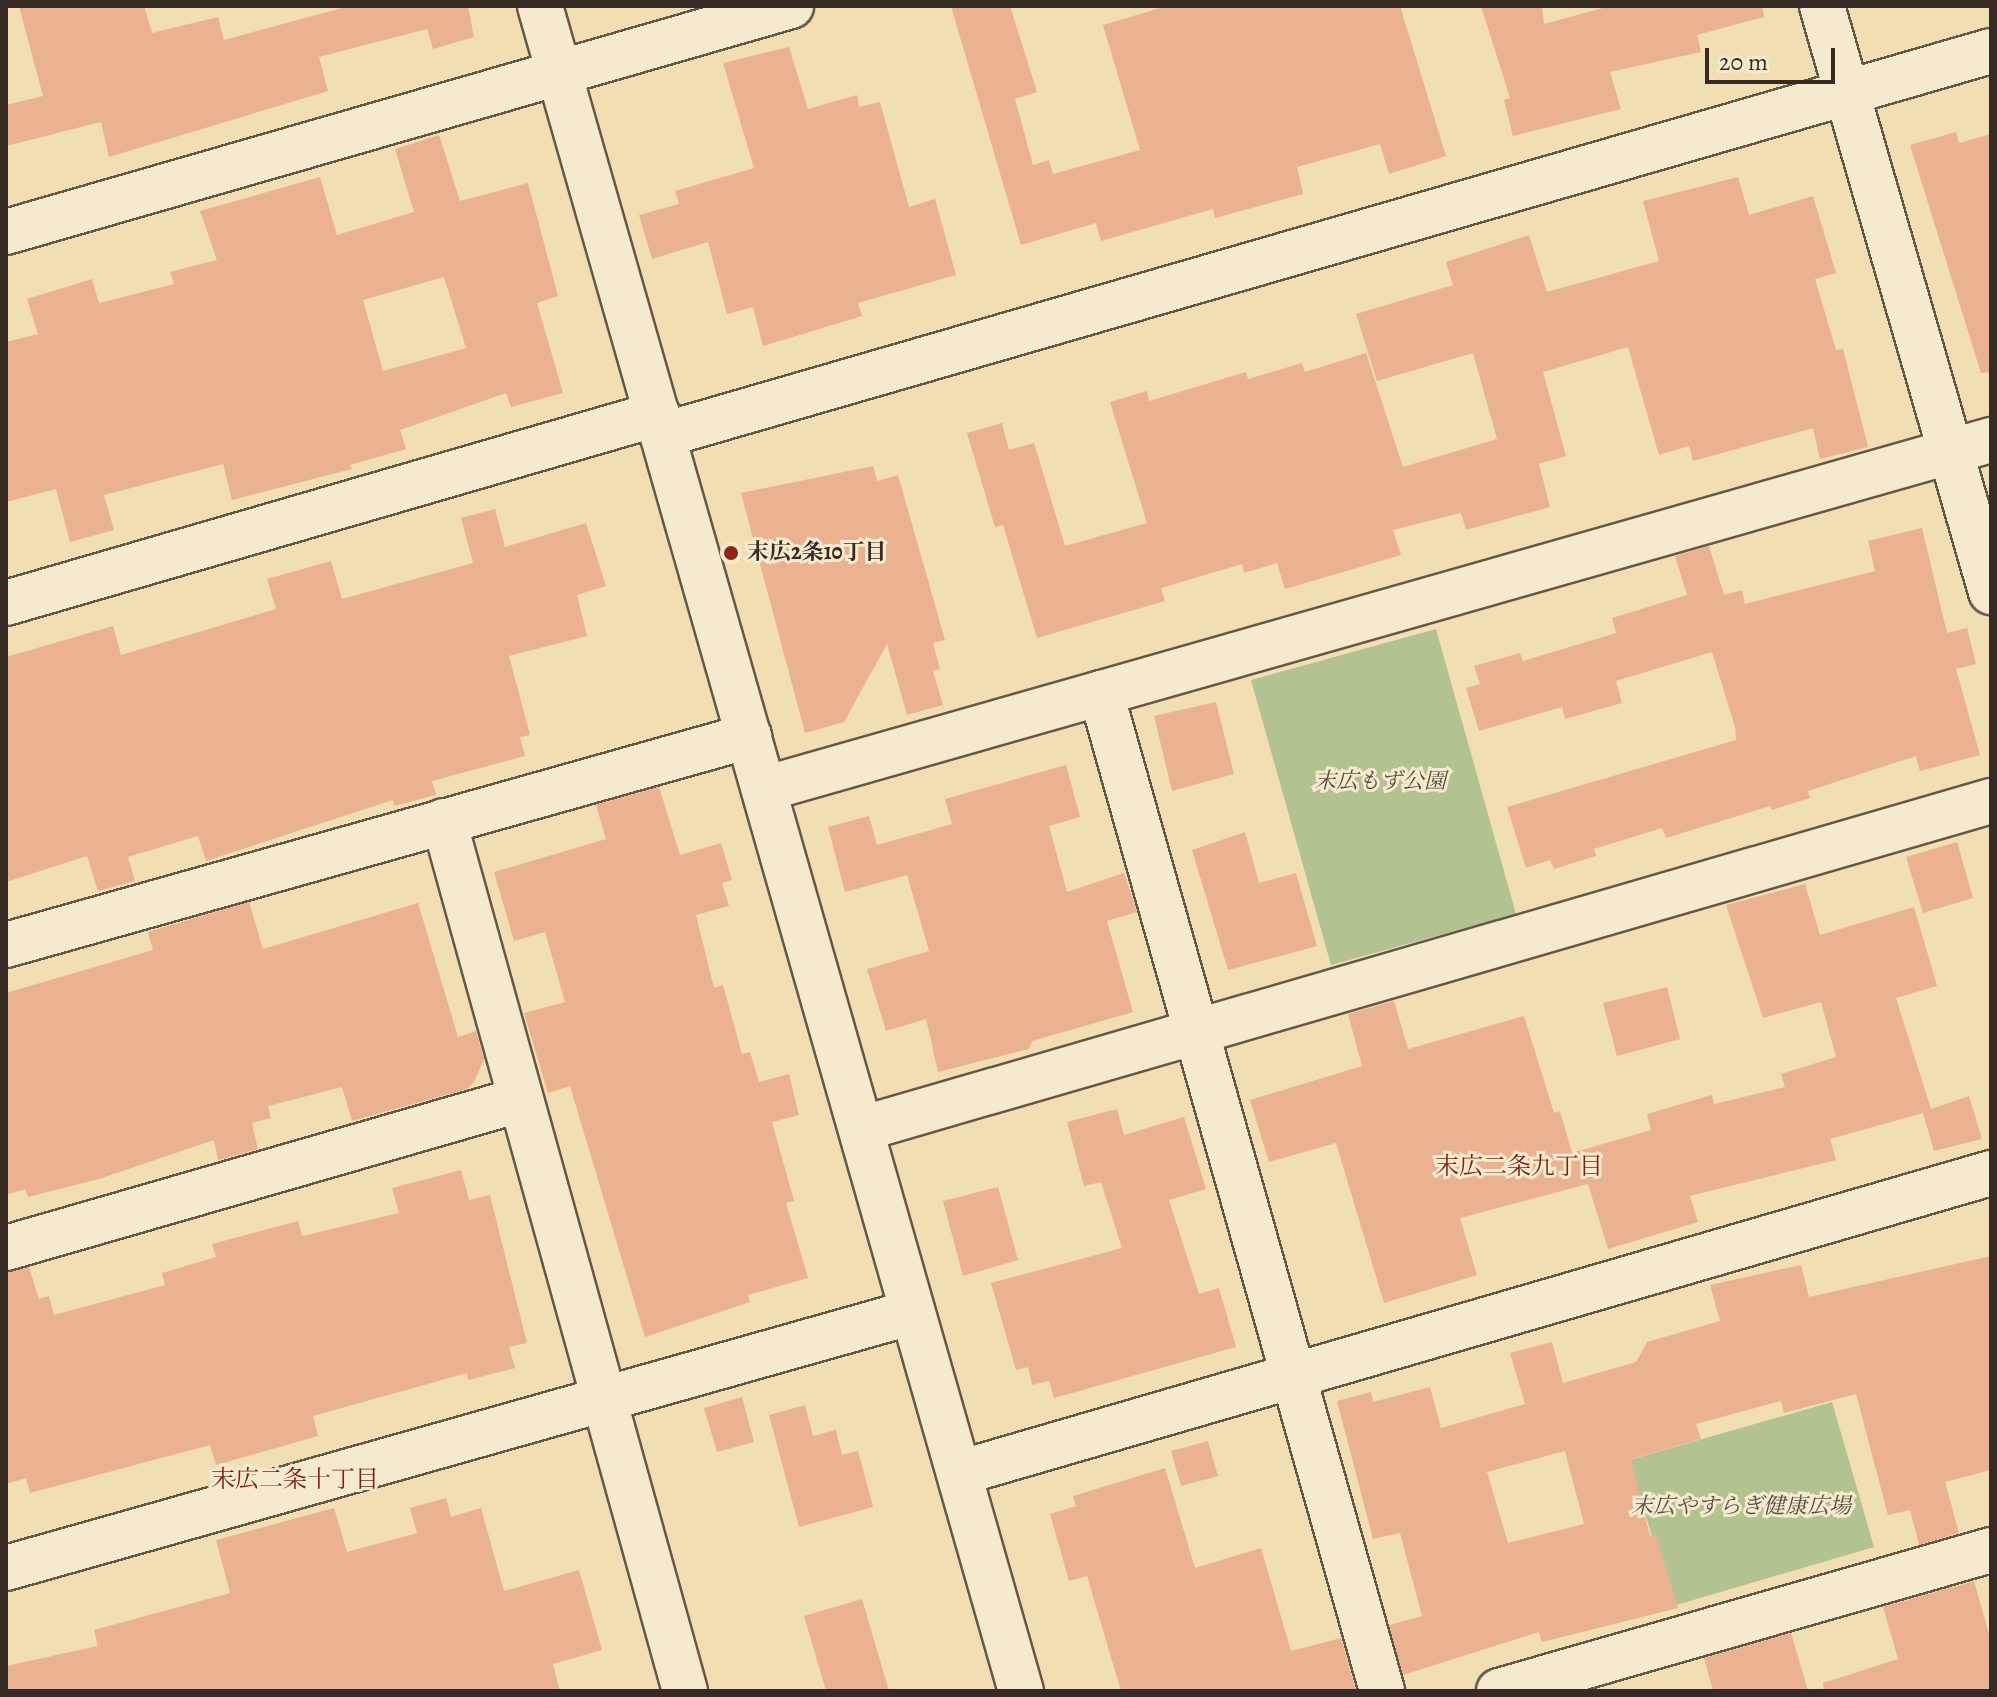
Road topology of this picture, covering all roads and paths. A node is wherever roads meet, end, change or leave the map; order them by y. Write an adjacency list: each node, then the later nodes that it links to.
1 (540, 6): 5 (street)
2 (791, 6): 5 (street)
3 (1822, 6): 6 (street)
4 (1991, 51): 6 (street)
5 (558, 72): 7 (street); 8 (street)
6 (1847, 92): 8 (street); 9 (street)
7 (6, 232)
8 (660, 424): 11 (street); 13 (street)
9 (1971, 446): 10 (street); 12 (street)
10 (1991, 592)
11 (6, 603)
12 (1101, 693): 14 (street); 18 (street)
13 (749, 736): 14 (street); 16 (street)
14 (764, 789): 20 (street)
15 (1991, 801): 18 (street)
16 (444, 821): 17 (street); 19 (street)
17 (6, 945)
18 (1200, 1029): 20 (street); 24 (street)
19 (519, 1100): 22 (street); 25 (street)
20 (861, 1129): 23 (street)
21 (1991, 1173): 24 (street)
22 (6, 1248)
23 (913, 1312): 25 (street); 26 (street)
24 (1295, 1374): 26 (street); 31 (street)
25 (606, 1396): 28 (street); 29 (street)
26 (959, 1473): 30 (street)
27 (1991, 1550): 32 (street)
28 (6, 1568)
29 (674, 1688)
30 (1021, 1691)
31 (1382, 1691)
32 (1499, 1691)

